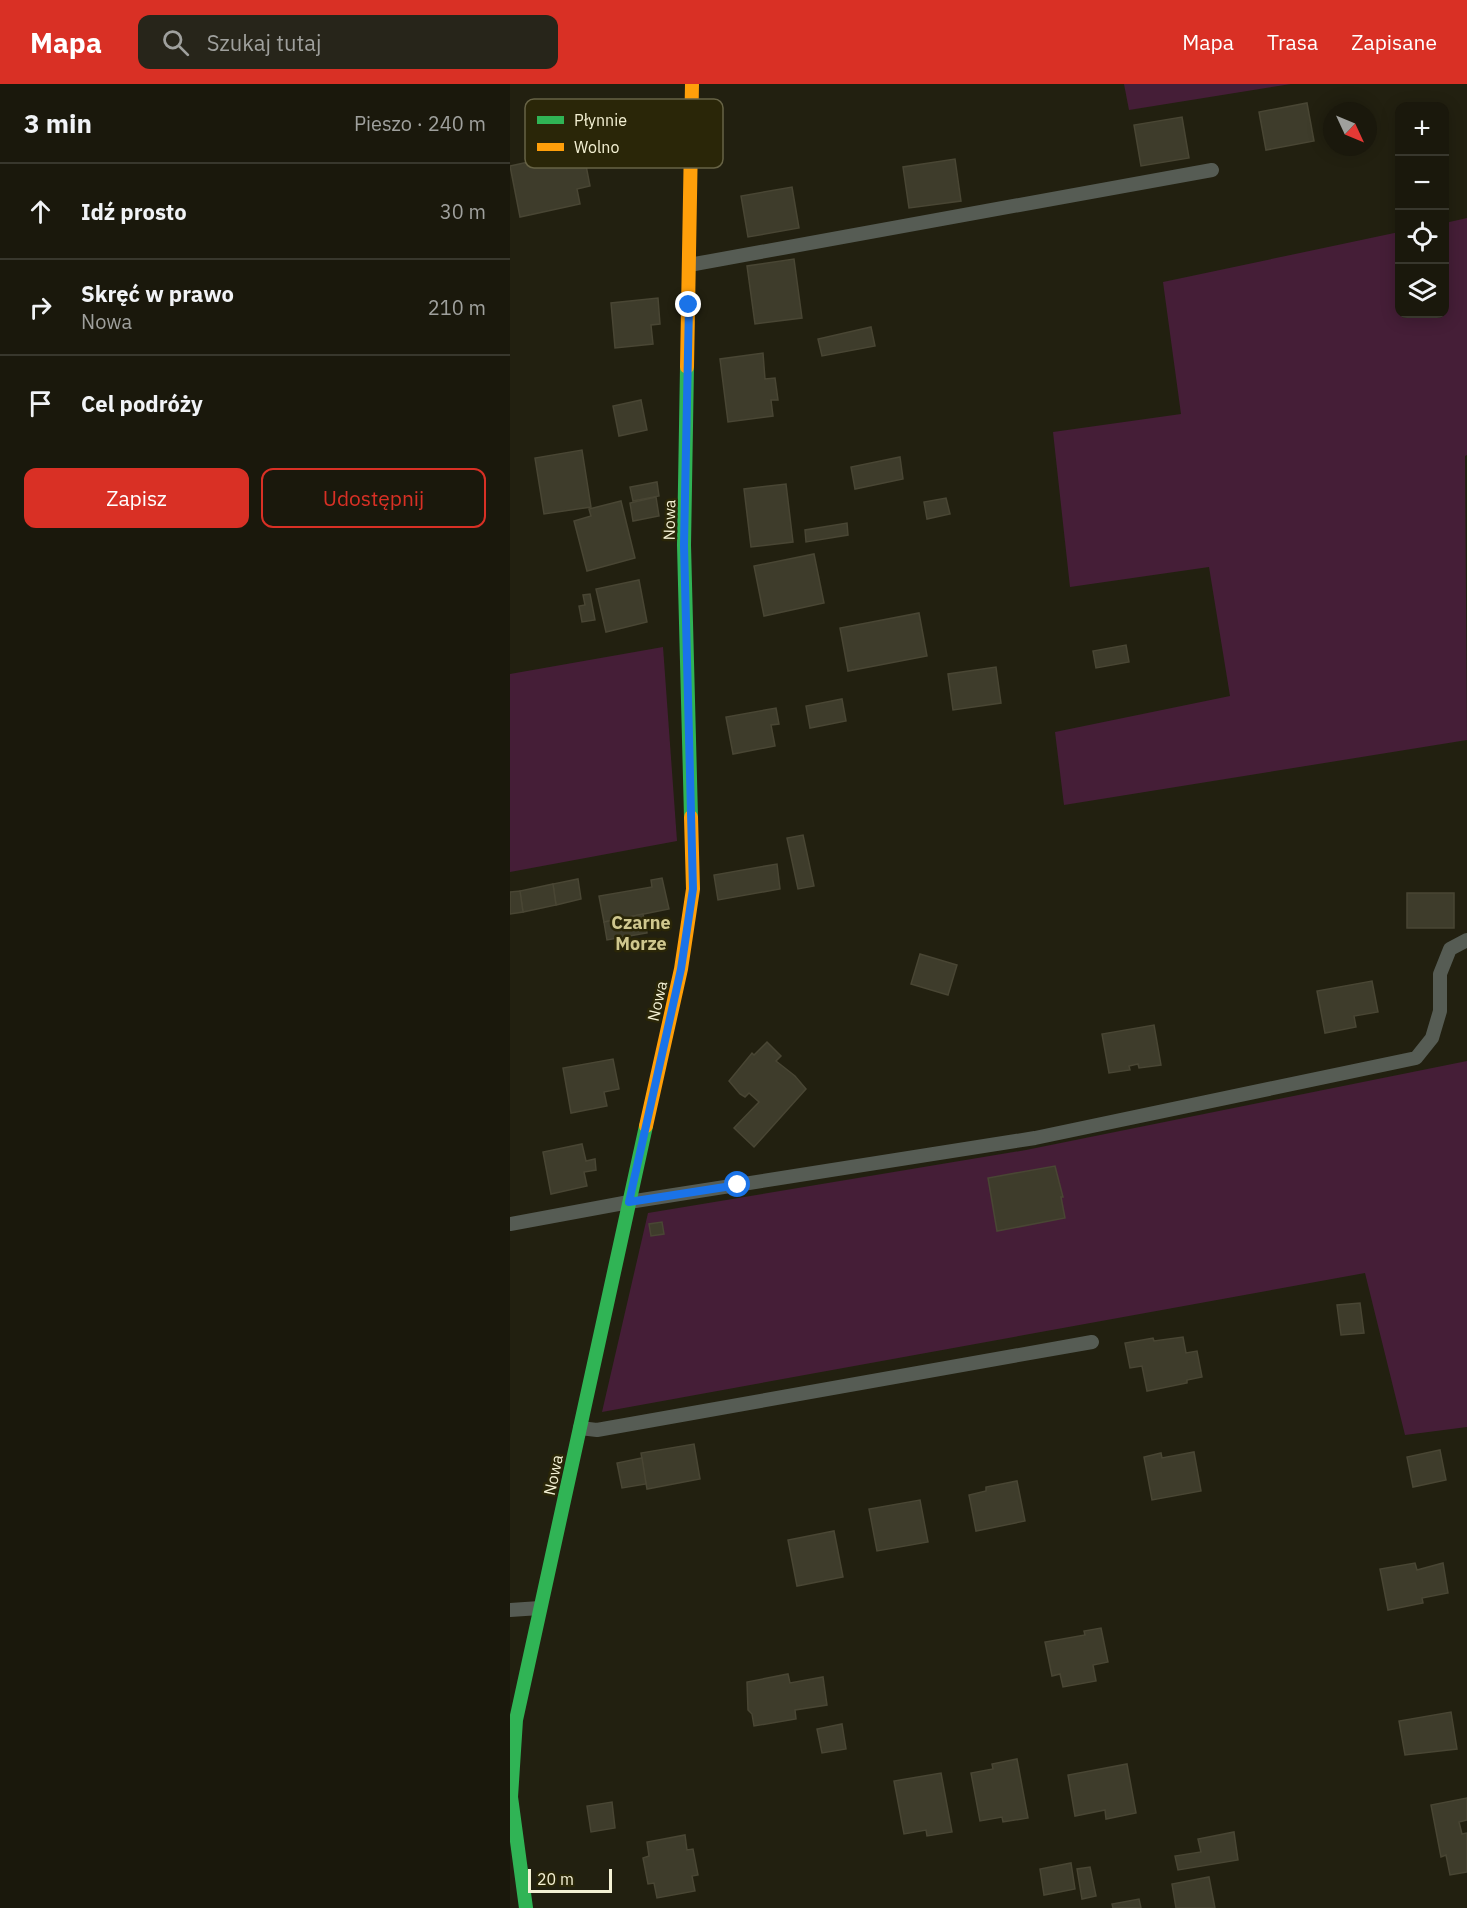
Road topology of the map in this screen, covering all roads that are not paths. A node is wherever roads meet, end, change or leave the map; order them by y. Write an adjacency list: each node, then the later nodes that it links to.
1 (692, 84): 2 (street, Nowa)
2 (692, 99)
3 (691, 168): 5 (street, Nowa)
4 (1212, 170): 5 (lane)
5 (689, 265): 7 (street, Nowa)
6 (1467, 940): 7 (lane)
7 (629, 1202): 8 (lane); 10 (street, Nowa)
8 (510, 1224)
9 (1092, 1342): 10 (lane)
10 (580, 1428): 11 (street, Nowa)
11 (542, 1607): 12 (lane); 13 (street, Nowa)
12 (510, 1610)
13 (526, 1908)

